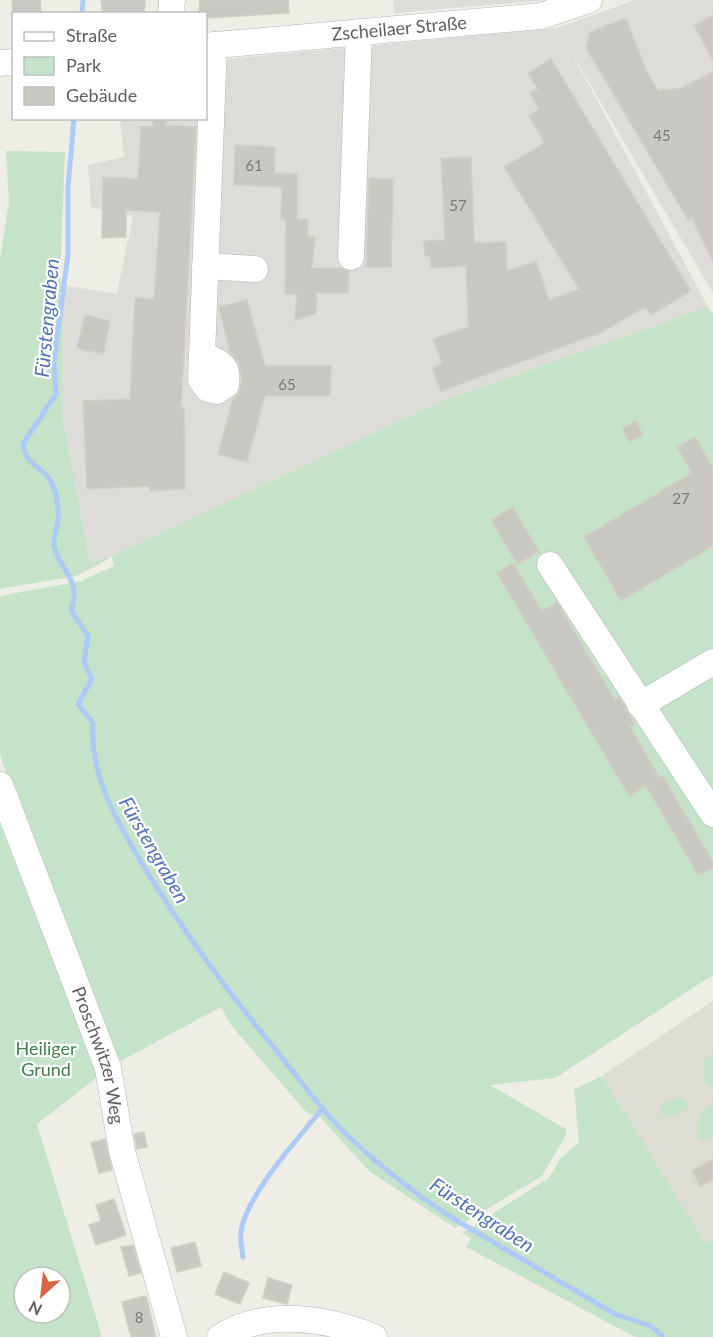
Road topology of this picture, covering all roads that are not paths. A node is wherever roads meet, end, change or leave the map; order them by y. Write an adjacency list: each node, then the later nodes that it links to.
1 (589, 0): 2 (street, Zscheilaer Straße)
2 (359, 32): 3 (street, Zscheilaer Straße); 4 (street)
3 (210, 46): 5 (street)
4 (351, 257)
5 (205, 266): 6 (street); 7 (street)
6 (255, 269)
7 (202, 355)
8 (550, 565): 10 (street)
9 (713, 662): 10 (street)
10 (640, 705): 12 (street)
11 (0, 785): 13 (street, Proschwitzer Weg)
12 (713, 814)
13 (177, 1335)
14 (220, 1337): 15 (street)
15 (374, 1337)

